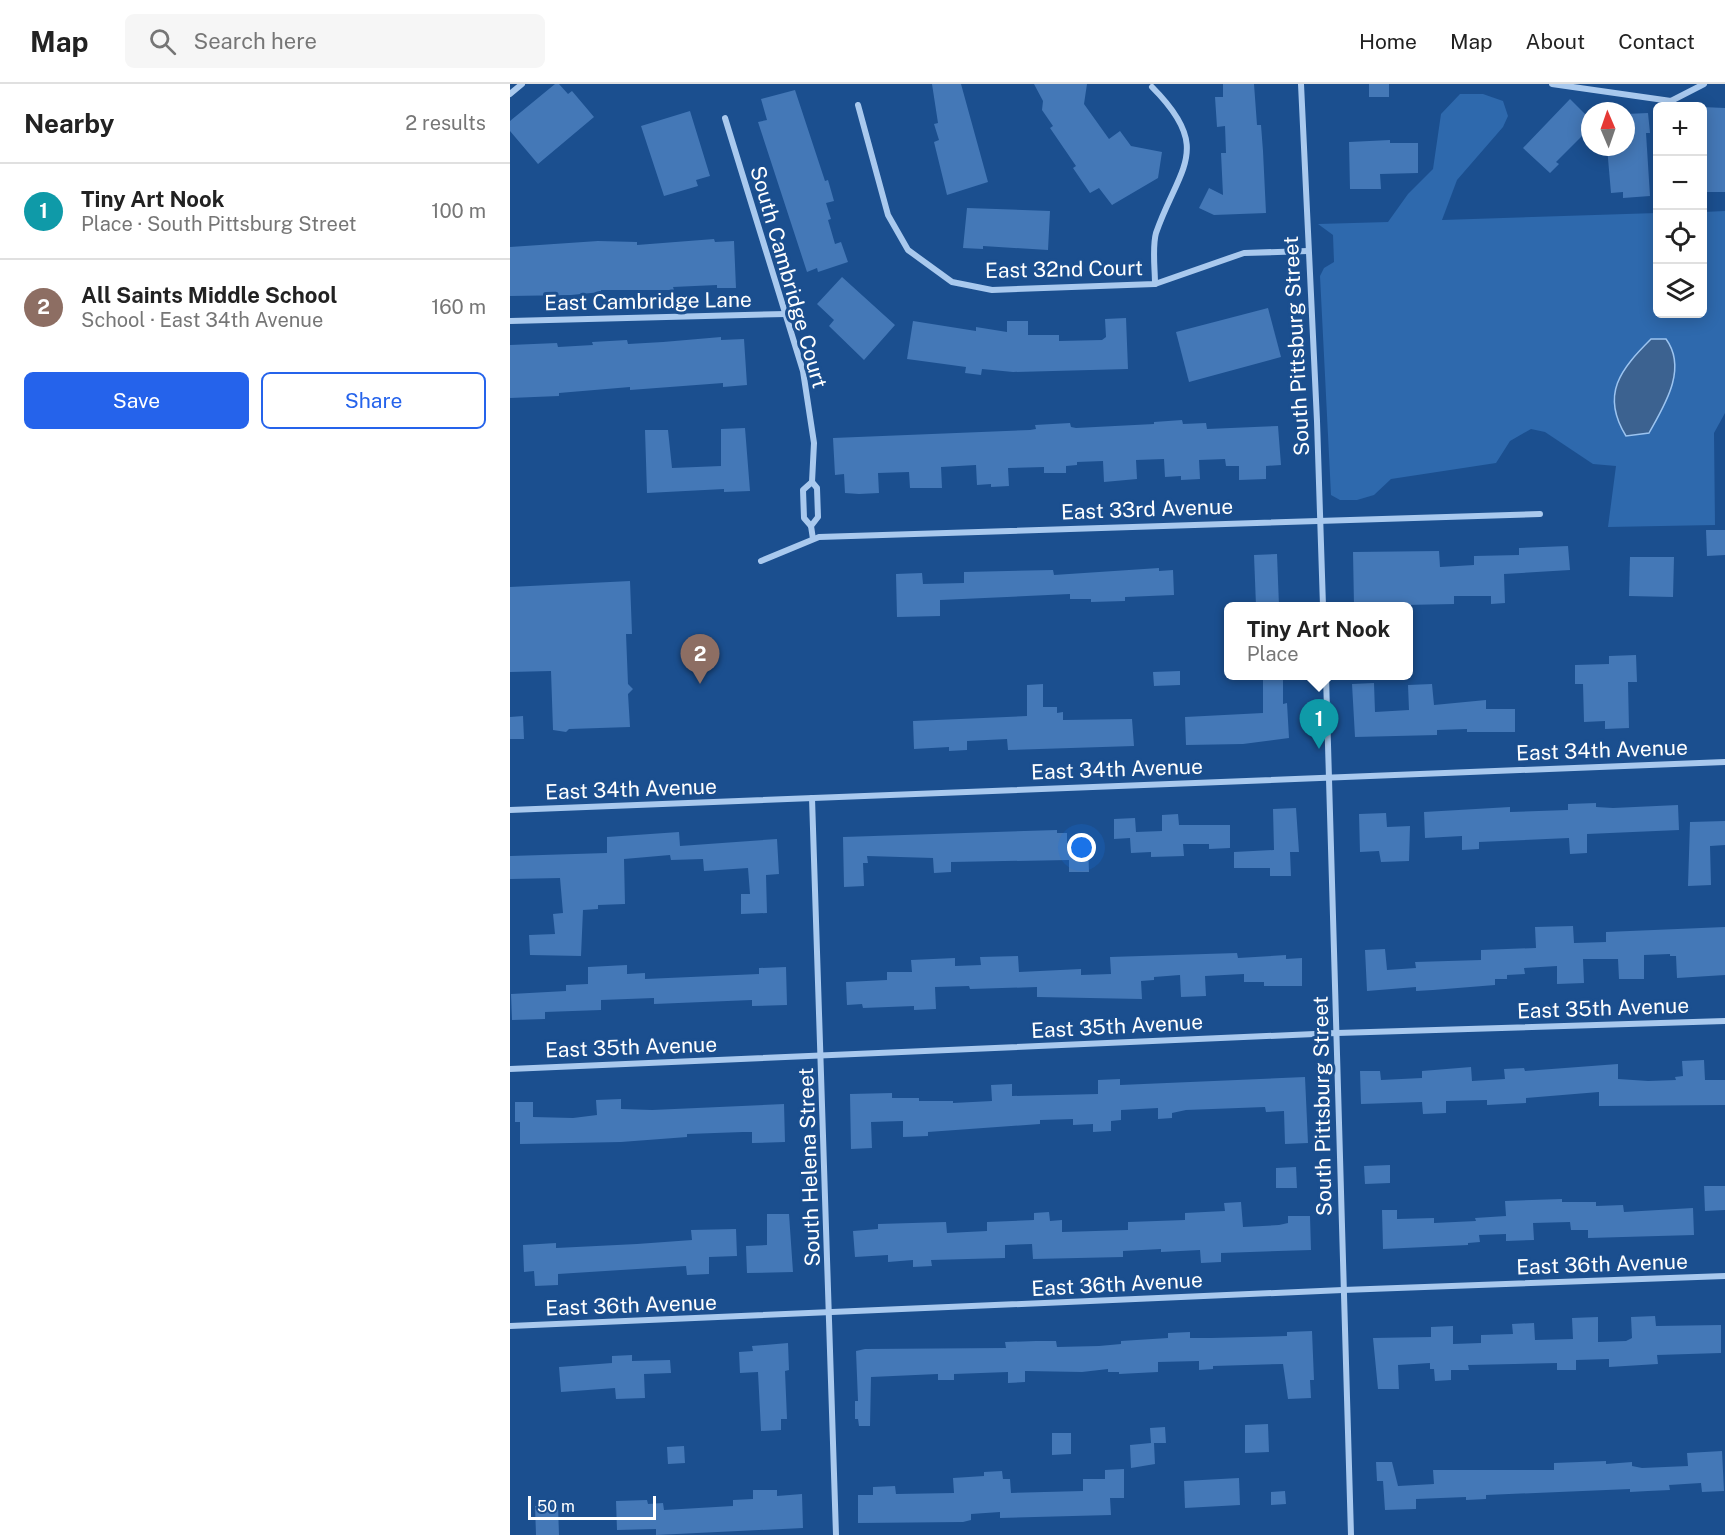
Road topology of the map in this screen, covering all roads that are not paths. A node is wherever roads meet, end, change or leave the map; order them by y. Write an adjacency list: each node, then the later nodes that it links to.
1 (522, 84): 6 (street)
2 (1301, 84): 9 (street, South Pittsburg Street)
3 (1552, 84): 4 (street)
4 (1704, 84)
5 (1152, 87): 10 (street)
6 (510, 94)
7 (858, 105): 10 (street, East 32nd Court)
8 (725, 118): 11 (street, South Cambridge Court)
9 (1308, 251): 10 (street, East 32nd Court); 15 (street, South Pittsburg Street)
10 (1155, 284)
11 (786, 314): 12 (street, East Cambridge Lane); 13 (street, South Cambridge Court)
12 (510, 321)
13 (812, 482): 16 (street, South Cambridge Court); 16 (street, South Cambridge Court)
14 (1540, 514): 15 (street, East 33rd Avenue)
15 (1319, 519): 17 (street, East 33rd Avenue); 19 (street, South Pittsburg Street)
16 (812, 526): 17 (street, South Cambridge Court)
17 (813, 539): 18 (street, East 33rd Avenue)
18 (760, 561)
19 (1323, 602)
20 (1326, 680): 22 (street, South Pittsburg Street)
21 (1725, 762): 22 (street, East 34th Avenue)
22 (1331, 777): 23 (street, East 34th Avenue); 26 (street, South Pittsburg Street)
23 (812, 798): 24 (street, East 34th Avenue); 27 (street, South Helena Street)
24 (510, 810)
25 (1725, 1021): 26 (street, East 35th Avenue)
26 (1337, 1033): 27 (street, East 35th Avenue); 30 (street, South Pittsburg Street)
27 (822, 1056): 28 (street, East 35th Avenue); 31 (street, South Helena Street)
28 (510, 1069)
29 (1725, 1276): 30 (street, East 36th Avenue)
30 (1343, 1290): 31 (street, East 36th Avenue); 34 (street, South Pittsburg Street)
31 (830, 1314): 32 (street, East 36th Avenue); 33 (street, South Helena Street)
32 (510, 1326)
33 (836, 1535)
34 (1351, 1535)

